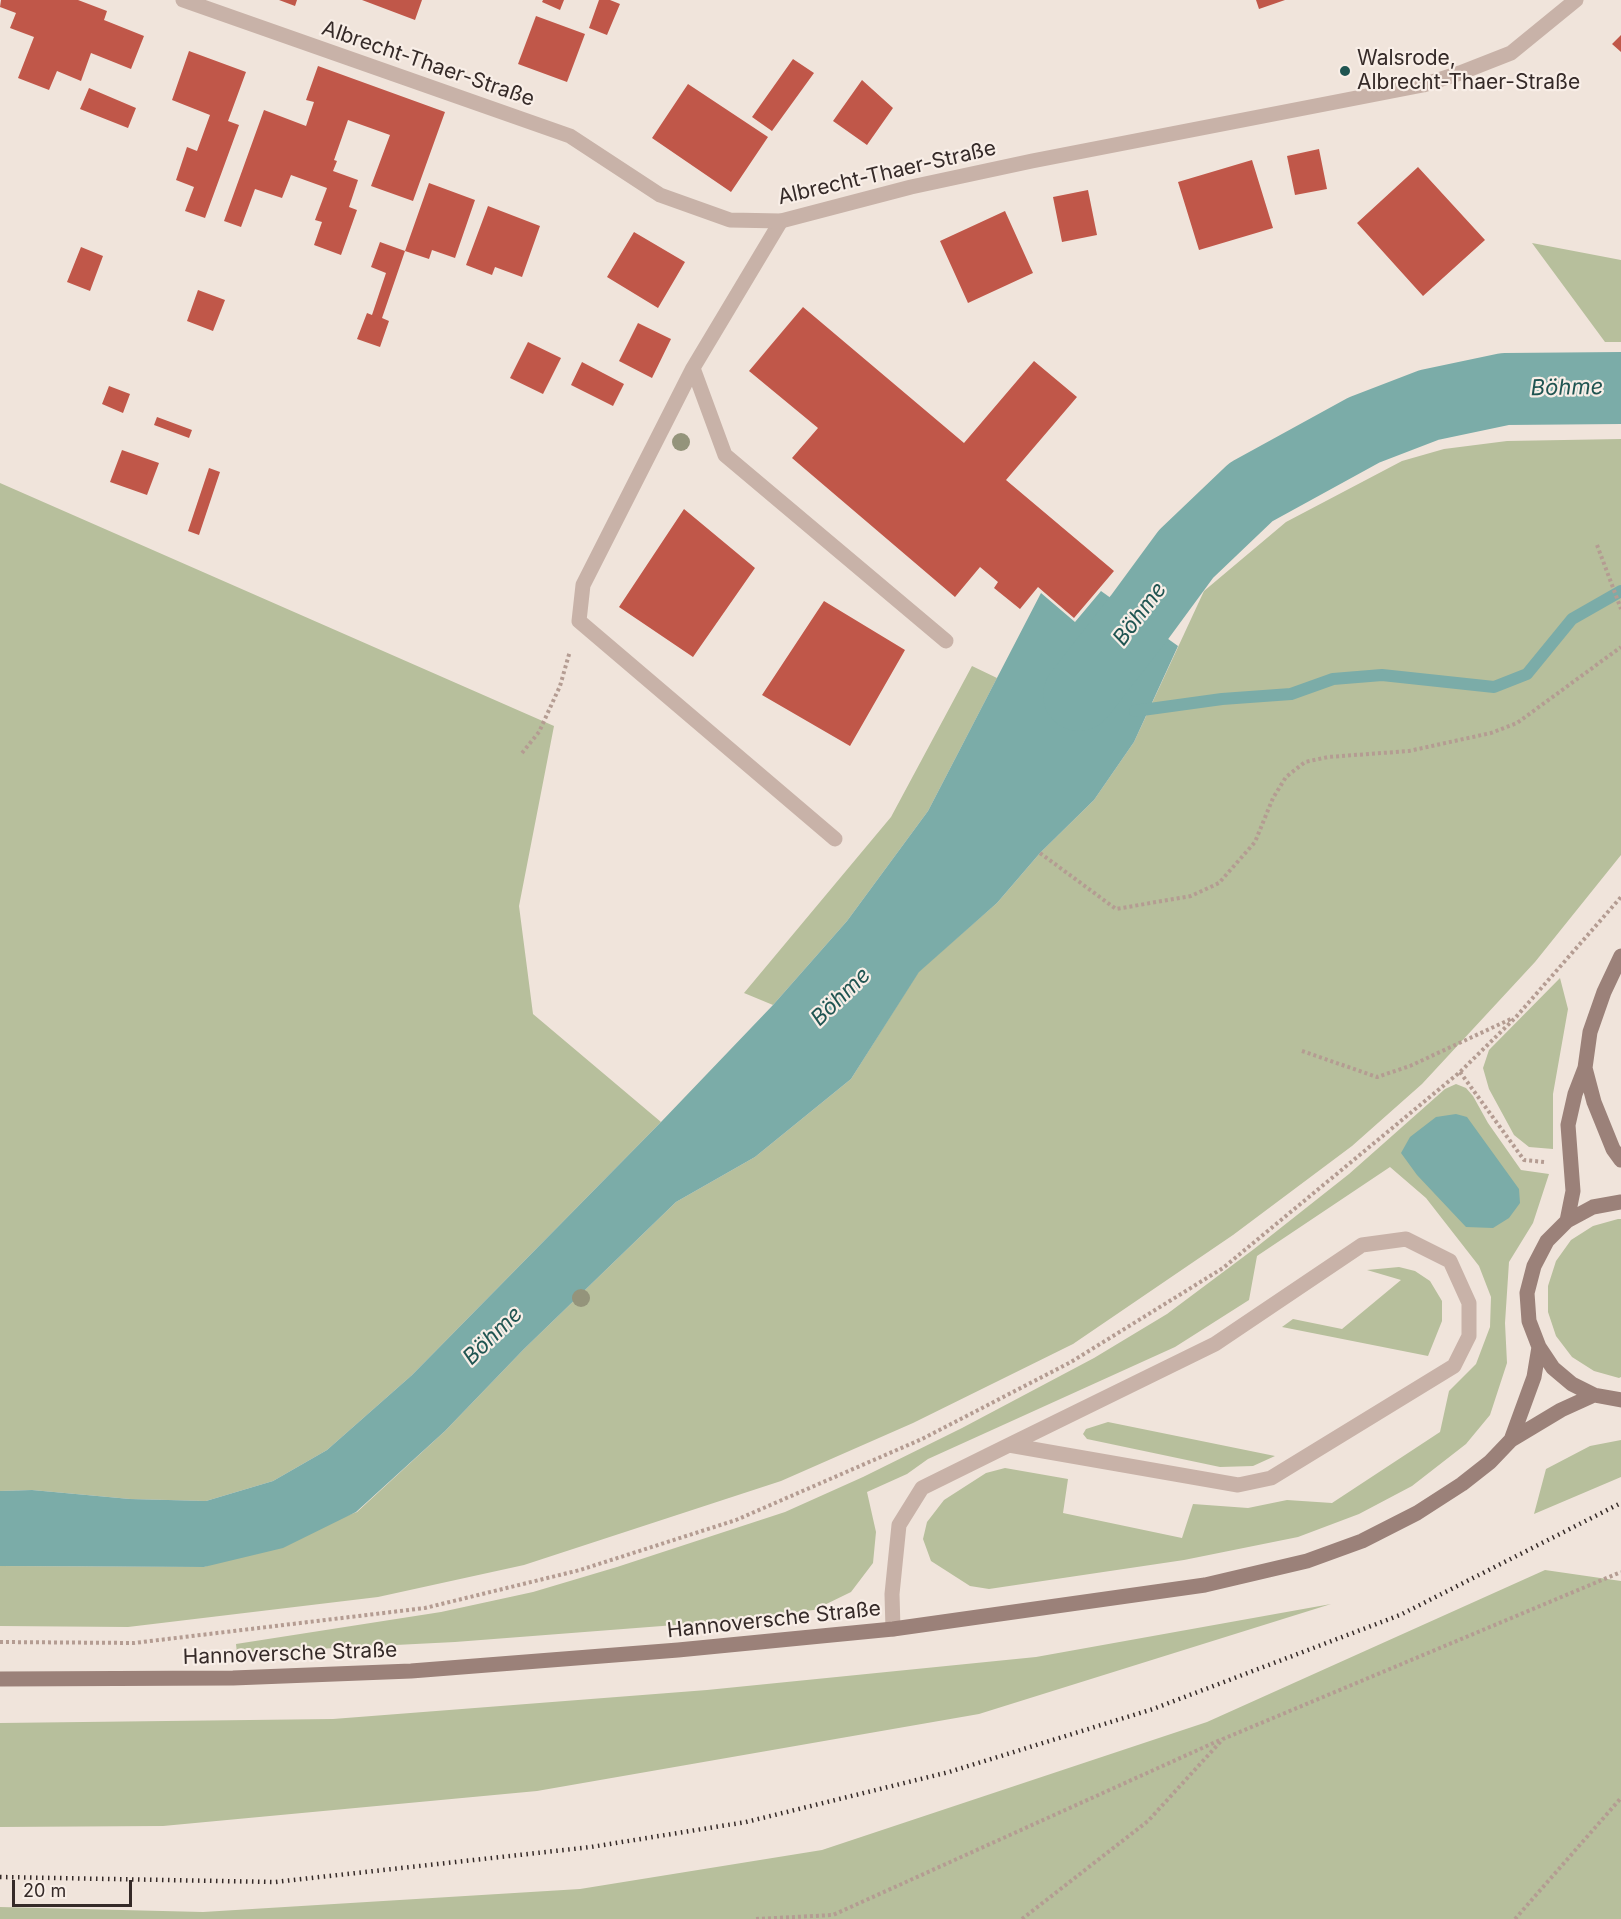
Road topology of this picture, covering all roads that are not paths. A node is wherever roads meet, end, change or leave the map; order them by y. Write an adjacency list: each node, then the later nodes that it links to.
1 (183, 0): 3 (street, Albrecht-Thaer-Straße)
2 (1576, 0): 3 (street, Albrecht-Thaer-Straße)
3 (780, 221): 4 (street)
4 (693, 368): 5 (street); 6 (street)
5 (946, 641)
6 (834, 839)
7 (1621, 956): 8 (main road)
8 (1585, 1068): 9 (main road); 11 (main road)
9 (1621, 1160)
10 (1621, 1202): 11 (main road)
11 (1567, 1221): 12 (main road)
12 (1539, 1347): 13 (main road); 15 (main road, Hannoversche Straße)
13 (1594, 1395): 14 (main road); 15 (main road, Hannoversche Straße)
14 (1621, 1400)
15 (1511, 1440): 17 (main road, Hannoversche Straße)
16 (1009, 1445): 16 (street); 17 (street)
17 (893, 1629): 18 (main road, Hannoversche Straße)
18 (0, 1679)

